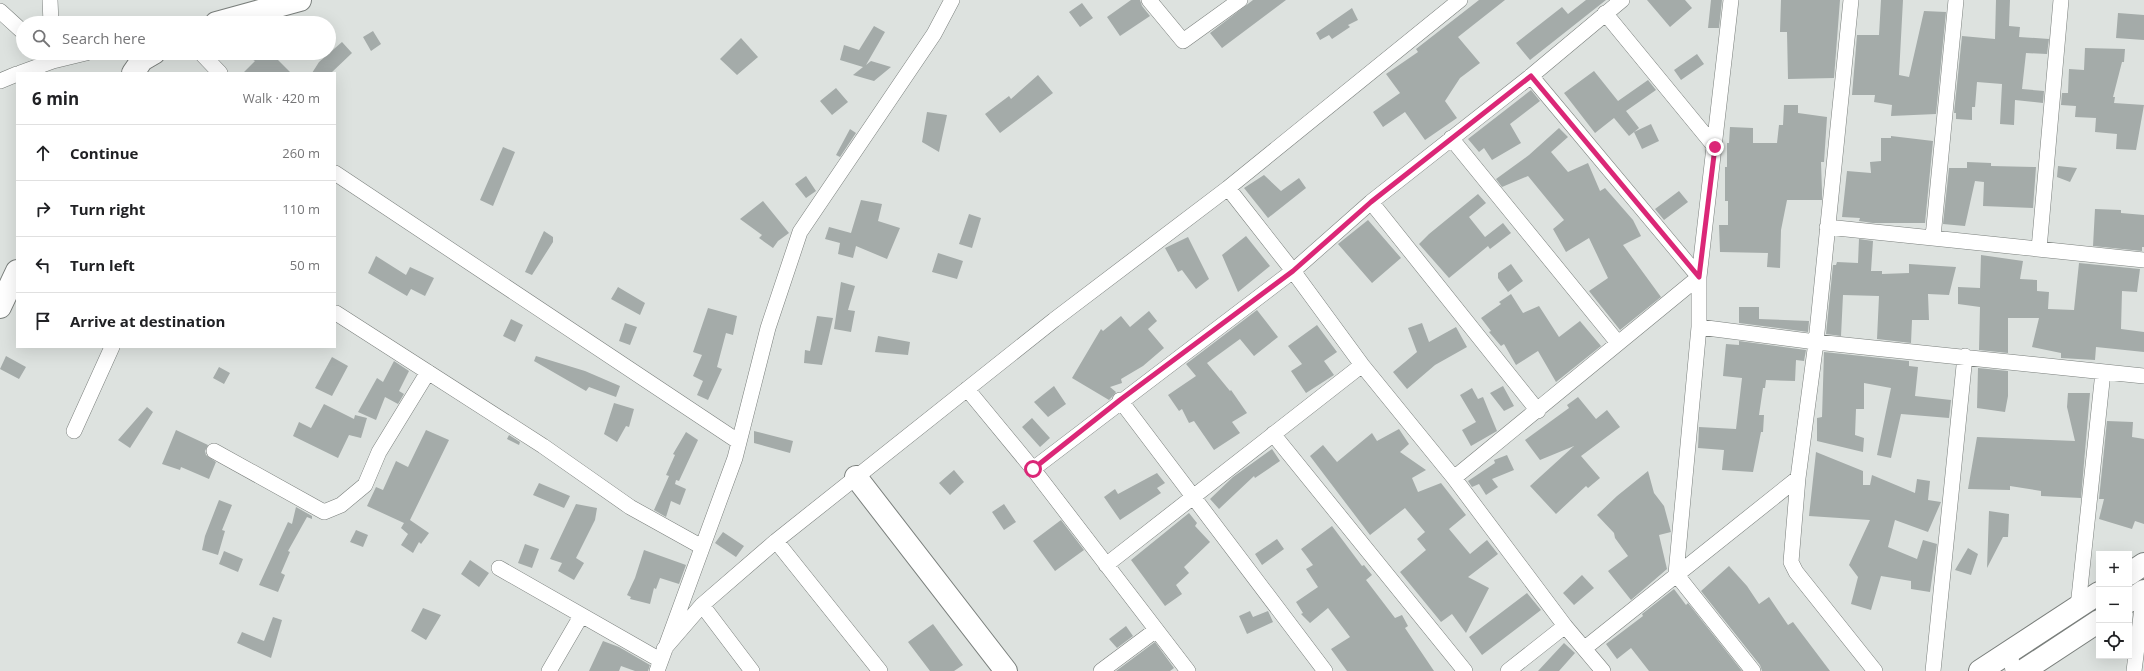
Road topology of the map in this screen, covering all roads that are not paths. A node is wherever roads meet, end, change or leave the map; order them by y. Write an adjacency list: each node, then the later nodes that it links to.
1 (50, 0): 14 (street)
2 (300, 0): 15 (street)
3 (952, 0): 54 (street)
4 (1149, 0): 5 (street)
5 (1240, 0)
6 (1460, 0): 29 (street)
7 (1622, 0): 13 (street)
8 (1731, 0): 27 (street)
9 (1851, 0): 31 (street)
10 (1956, 0): 32 (street)
11 (2061, 0): 33 (street)
12 (0, 10): 16 (street)
13 (1605, 13): 24 (street); 27 (street)
14 (51, 16)
15 (242, 16)
16 (16, 25)
17 (43, 60): 20 (street)
18 (142, 60): 21 (street)
19 (208, 60): 22 (street)
20 (22, 72)
21 (133, 72)
22 (219, 72)
23 (16, 74): 25 (street)
24 (1531, 76): 26 (street); 37 (street)
25 (0, 81)
26 (1451, 138): 30 (street); 42 (street)
27 (1715, 147): 37 (street)
28 (336, 174): 54 (street)
29 (1228, 188): 35 (street); 49 (street)
30 (1371, 202): 35 (street); 51 (street)
31 (1827, 227): 32 (street); 41 (street)
32 (1933, 237): 33 (street)
33 (2039, 250): 34 (street)
34 (2144, 260)
35 (1293, 271): 45 (street); 50 (street)
36 (16, 273): 38 (street)
37 (1699, 277): 40 (street); 42 (street)
38 (0, 307)
39 (336, 314): 46 (street)
40 (1699, 327): 41 (street); 67 (street)
41 (1816, 342): 44 (street); 59 (street)
42 (1618, 343): 51 (street)
43 (112, 348): 52 (street)
44 (1965, 356): 47 (street); 92 (street)
45 (1362, 365): 53 (street); 58 (street)
46 (428, 372): 55 (street); 62 (street)
47 (2103, 372): 48 (street); 72 (street)
48 (2144, 376)
49 (967, 389): 56 (street); 57 (street)
50 (1120, 400): 56 (street); 60 (street)
51 (1538, 411): 58 (street)
52 (74, 431)
53 (1273, 434): 60 (street); 87 (street)
54 (739, 442): 62 (street)
55 (214, 451)
56 (1033, 469): 64 (street)
57 (856, 477): 61 (street); 83 (street)
58 (1454, 478): 75 (street)
59 (1798, 478): 67 (street); 91 (street)
60 (1193, 497): 64 (street); 86 (street)
61 (776, 541): 71 (street); 82 (street)
62 (702, 547): 78 (street)
63 (2144, 564): 66 (street)
64 (1106, 565): 76 (street)
65 (499, 568): 73 (street)
66 (2132, 572)
67 (1676, 574): 77 (street); 90 (street)
68 (2144, 592): 70 (street); 95 (street)
69 (2096, 595): 72 (street)
70 (2132, 599)
71 (702, 605): 78 (street); 81 (street)
72 (2078, 607): 79 (street)
73 (581, 616): 78 (street); 80 (street)
74 (2096, 623): 94 (street)
75 (1565, 626): 77 (street); 88 (street)
76 (1156, 630): 84 (street); 85 (street)
77 (1585, 648): 89 (street)
78 (660, 660)
79 (2012, 661): 93 (street)
80 (549, 671)
81 (752, 671)
82 (880, 671)
83 (1006, 671)
84 (1101, 671)
85 (1188, 671)
86 (1325, 671)
87 (1465, 671)
88 (1508, 671)
89 (1604, 671)
90 (1753, 671)
91 (1875, 671)
92 (1933, 671)
93 (1980, 671)
94 (2023, 671)
95 (2134, 671)

